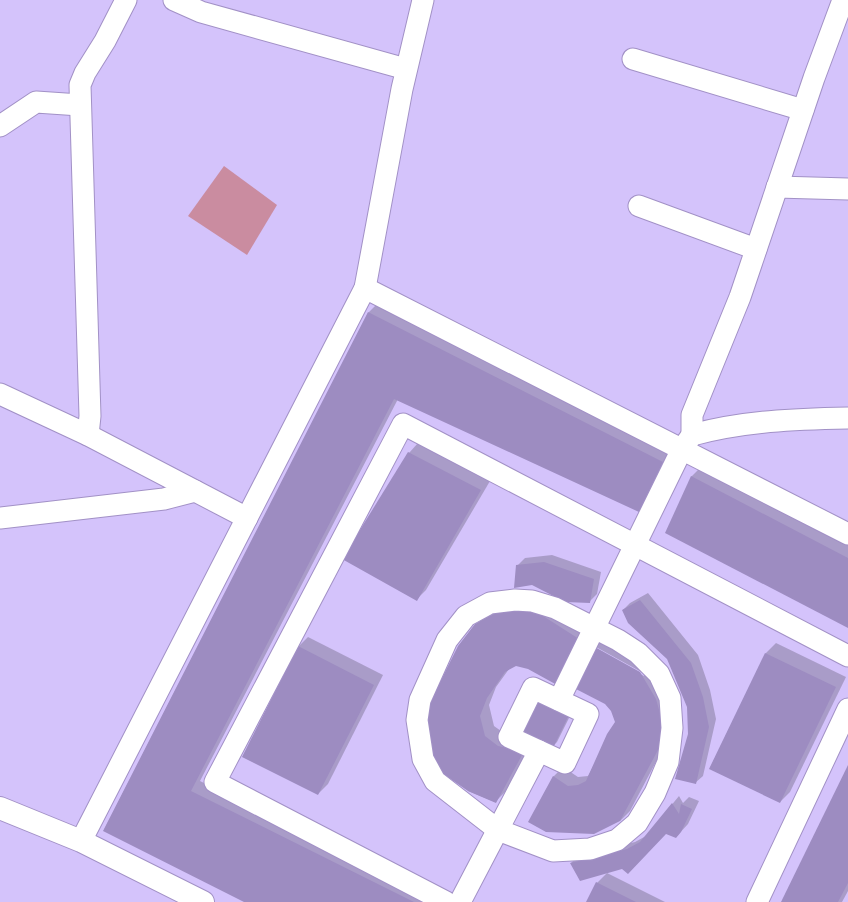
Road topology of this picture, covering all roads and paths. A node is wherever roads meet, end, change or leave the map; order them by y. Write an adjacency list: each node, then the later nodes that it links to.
1 (126, 0): 7 (street)
2 (174, 0): 6 (street)
3 (423, 0): 6 (street)
4 (844, 3): 8 (street)
5 (633, 59): 8 (street)
6 (406, 69): 14 (street)
7 (80, 105): 9 (street); 17 (street)
8 (803, 110): 10 (street)
9 (0, 126)
10 (777, 187): 11 (street); 13 (street)
11 (848, 189)
12 (639, 206): 13 (street)
13 (756, 249): 18 (street)
14 (365, 288): 18 (street); 21 (street)
15 (0, 394): 17 (street)
16 (848, 418): 18 (street)
17 (88, 435): 19 (street)
18 (687, 442): 22 (street); 23 (street)
19 (195, 491): 20 (street); 21 (street)
20 (0, 518)
21 (247, 518): 31 (street)
22 (848, 534)
23 (637, 544): 24 (street); 25 (street); 33 (street)
24 (595, 629): 26 (street); 30 (street); 30 (street)
25 (848, 656)
26 (559, 700): 28 (street); 28 (street)
27 (848, 709): 35 (street)
28 (539, 751): 30 (street)
29 (0, 808): 31 (street)
30 (498, 830): 34 (street)
31 (81, 841): 32 (street)
32 (202, 902)
33 (446, 902)
34 (460, 902)
35 (757, 902)

